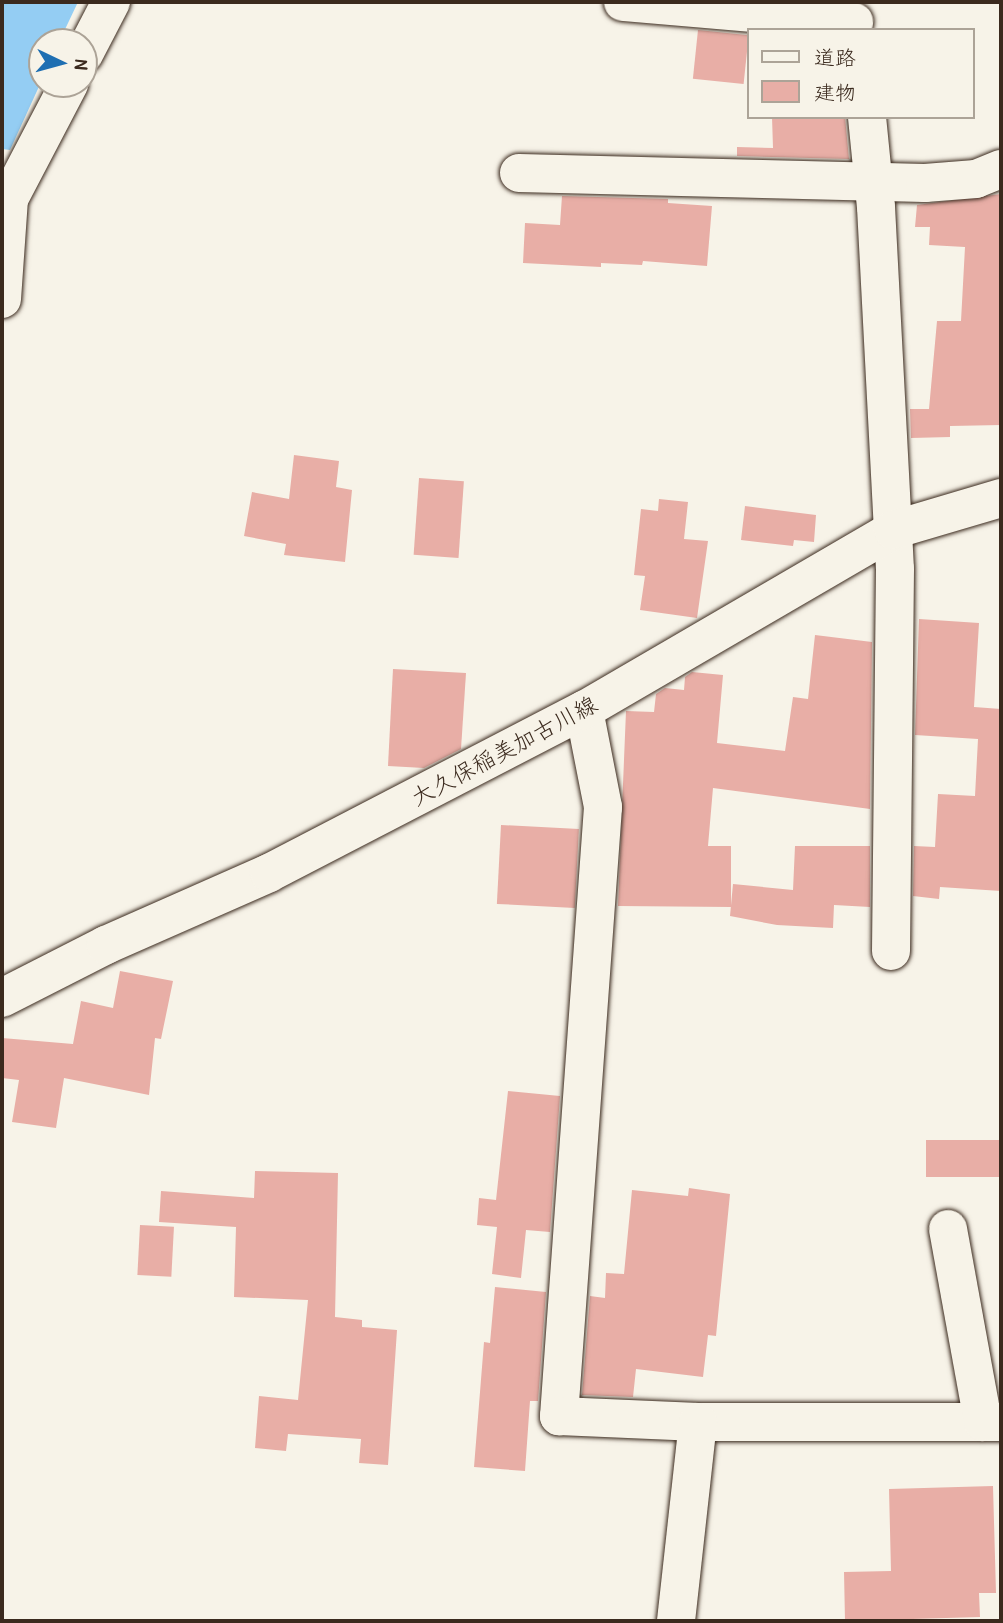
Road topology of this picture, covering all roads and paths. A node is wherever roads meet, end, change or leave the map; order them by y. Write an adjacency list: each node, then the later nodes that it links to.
1 (111, 2): 4 (street)
2 (623, 2): 3 (street)
3 (853, 18)
4 (98, 28)
5 (62, 98): 10 (street)
6 (867, 119): 9 (street)
7 (1001, 169): 9 (street)
8 (519, 173): 9 (street)
9 (874, 182): 12 (street)
10 (2, 299)
11 (1001, 498): 12 (street, 大久保稲美加古川線)
12 (894, 530): 13 (street, 大久保稲美加古川線); 14 (street)
13 (584, 710): 15 (street, 大久保稲美加古川線); 17 (street)
14 (891, 951)
15 (2, 998)
16 (948, 1229): 18 (street)
17 (698, 1422): 18 (street); 19 (street)
18 (992, 1422)
19 (676, 1621)

